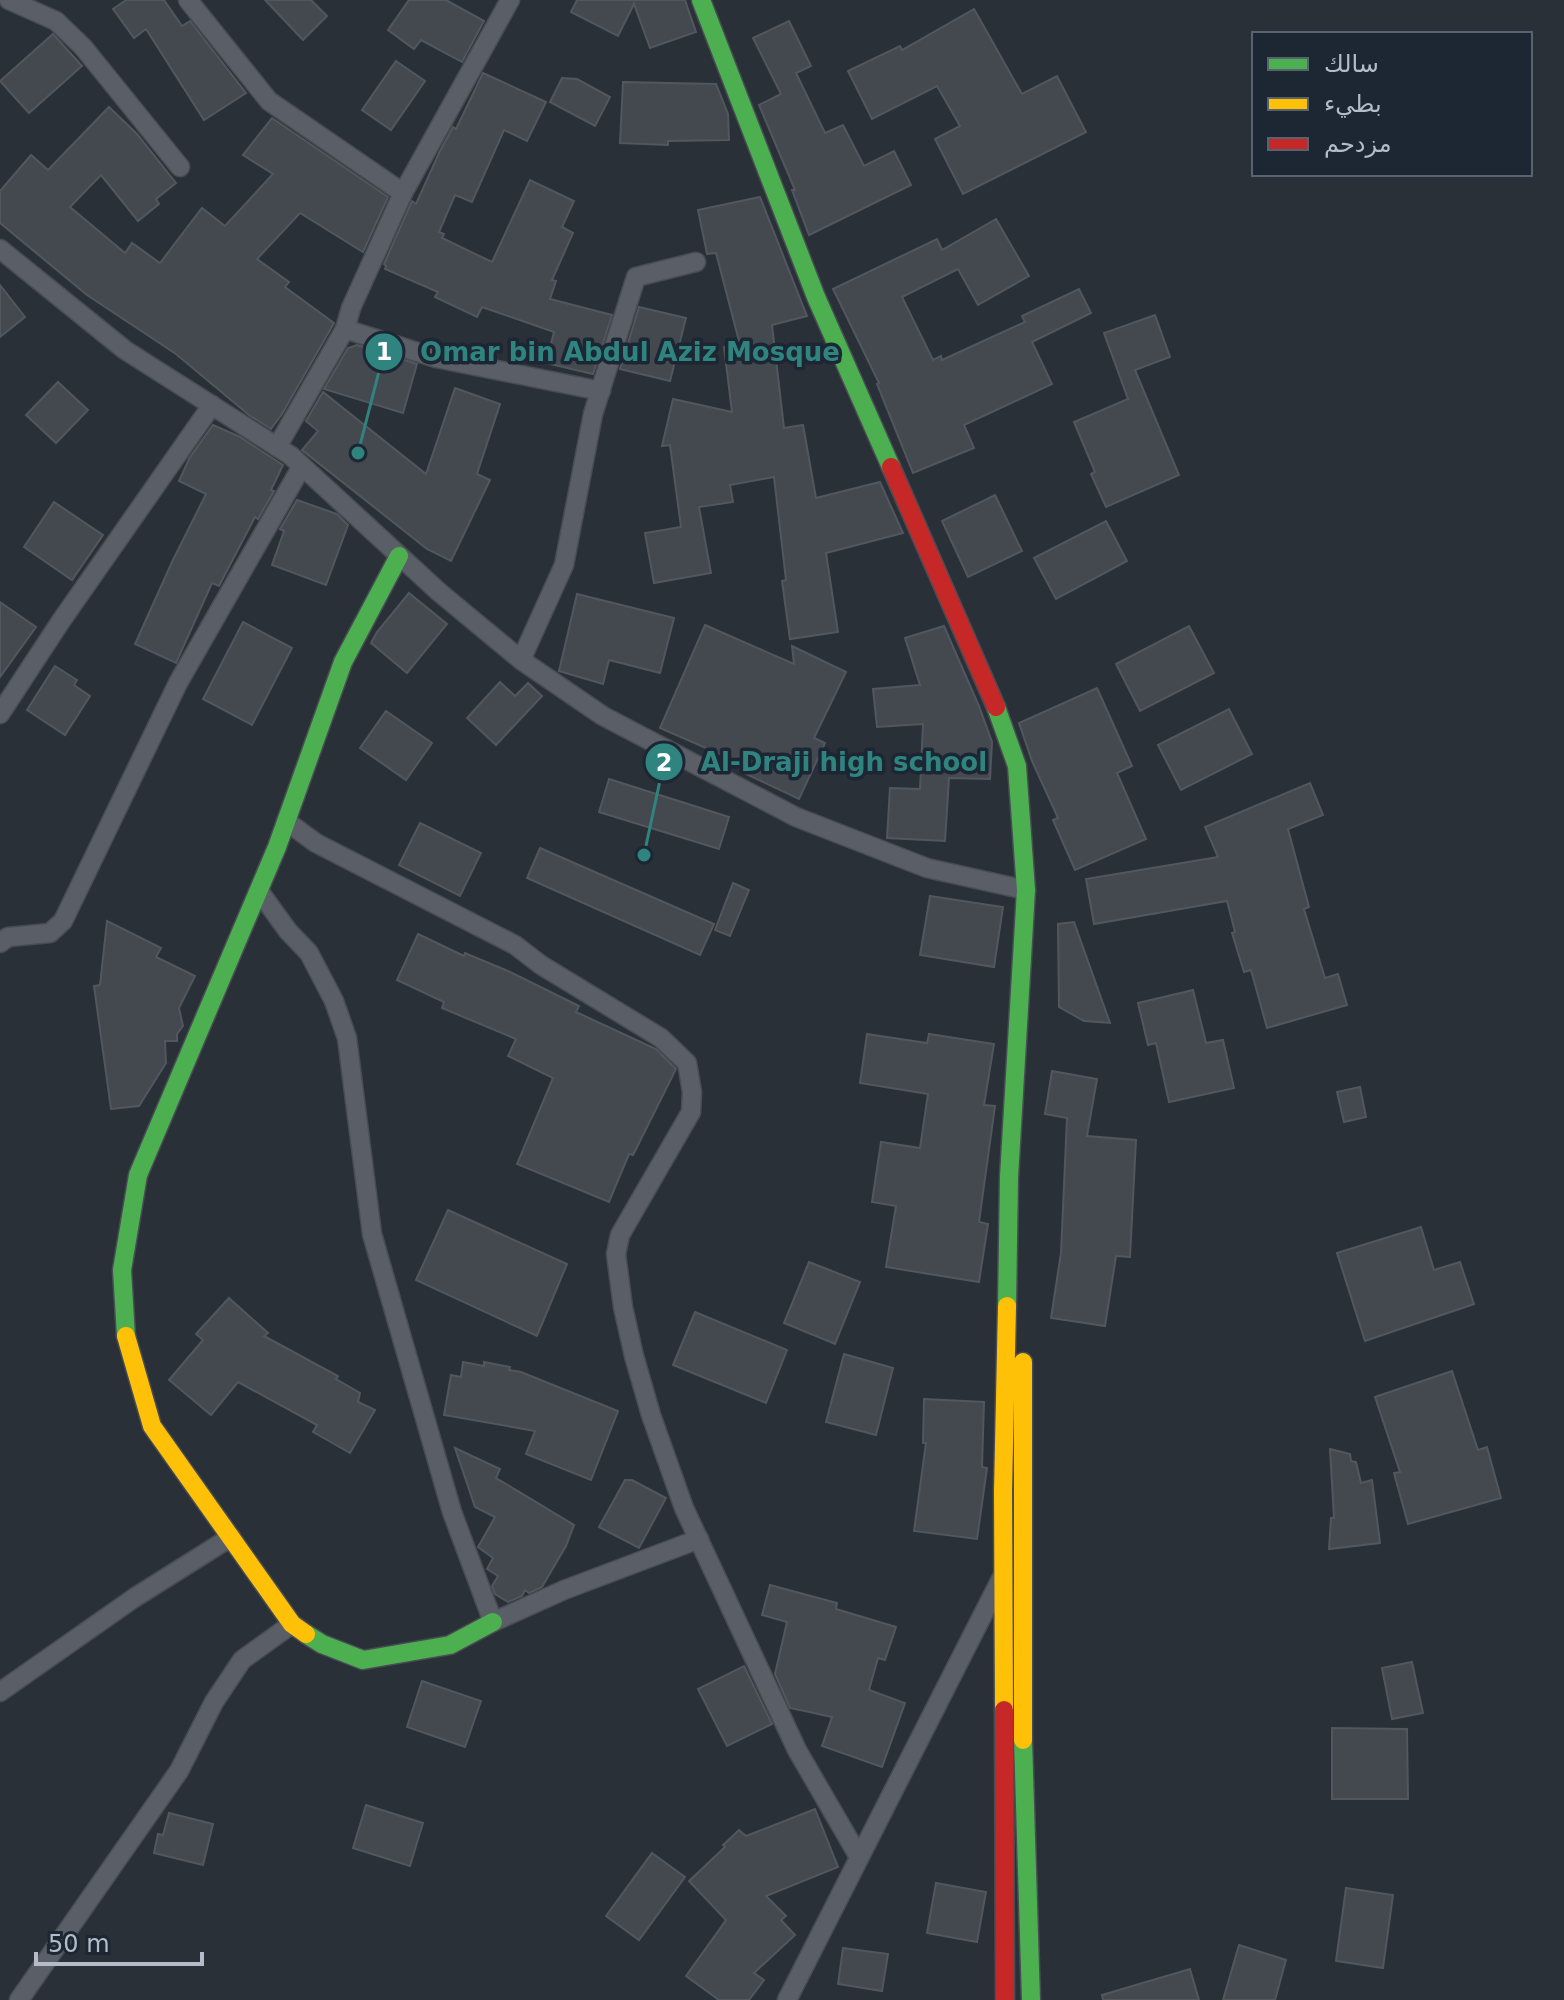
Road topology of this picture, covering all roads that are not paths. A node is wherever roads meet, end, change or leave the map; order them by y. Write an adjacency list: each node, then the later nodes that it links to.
1 (9, 0): 5 (street)
2 (188, 0): 6 (street)
3 (510, 0): 6 (street)
4 (701, 0): 18 (main road)
5 (180, 167)
6 (403, 193): 9 (street)
7 (0, 249): 11 (street)
8 (696, 262): 10 (street)
9 (345, 329): 10 (street); 12 (street)
10 (601, 391): 15 (street)
11 (212, 405): 12 (street); 16 (street)
12 (277, 447): 13 (street)
13 (302, 466): 14 (street); 20 (street)
14 (399, 556): 15 (street); 17 (main road)
15 (521, 660): 18 (street)
16 (0, 714)
17 (286, 821): 19 (main road); 23 (street)
18 (1026, 890): 21 (main road)
19 (259, 891): 22 (main road); 25 (street)
20 (0, 943)
21 (1016, 1091): 24 (main road); 32 (main road)
22 (231, 1537): 26 (main road); 27 (street)
23 (699, 1539): 25 (street); 28 (street)
24 (1003, 1575): 28 (street); 31 (main road)
25 (493, 1622): 26 (main road)
26 (292, 1624): 29 (street)
27 (0, 1692)
28 (859, 1857): 30 (street)
29 (19, 2000)
30 (787, 2000)
31 (1005, 2000)
32 (1031, 2000)

